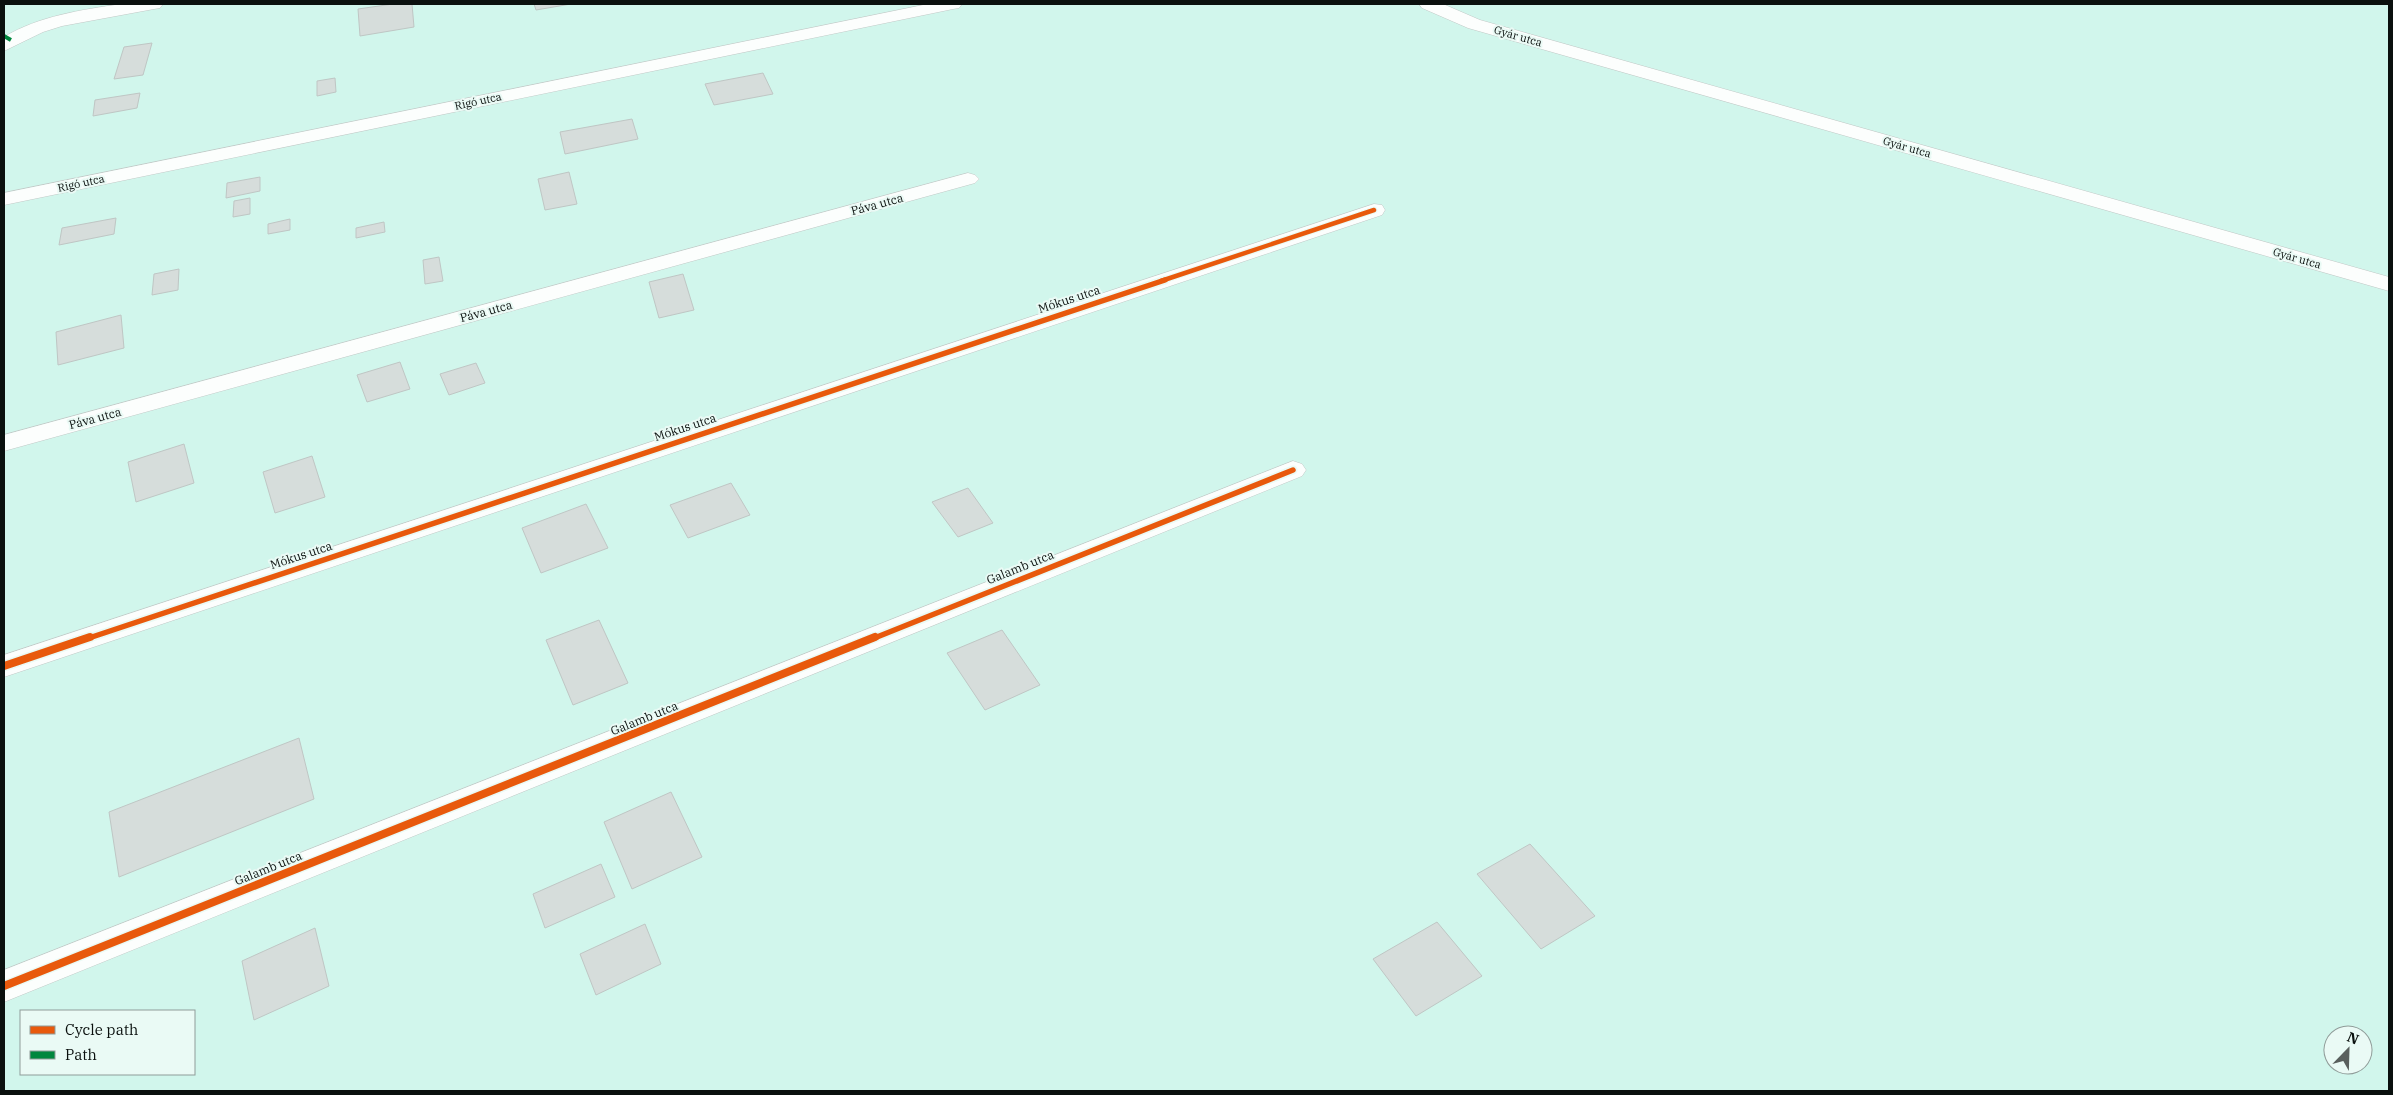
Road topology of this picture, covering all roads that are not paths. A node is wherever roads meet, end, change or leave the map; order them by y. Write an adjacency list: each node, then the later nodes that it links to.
1 (154, 4): 4 (street)
2 (953, 4): 6 (street, Rigó utca)
3 (1428, 4): 8 (street, Gyár utca)
4 (8, 43)
5 (968, 179): 9 (street, Páva utca)
6 (4, 199)
7 (1374, 210): 11 (street, Mókus utca)
8 (2389, 284)
9 (4, 443)
10 (1293, 470): 12 (street, Galamb utca)
11 (4, 666)
12 (4, 986)

